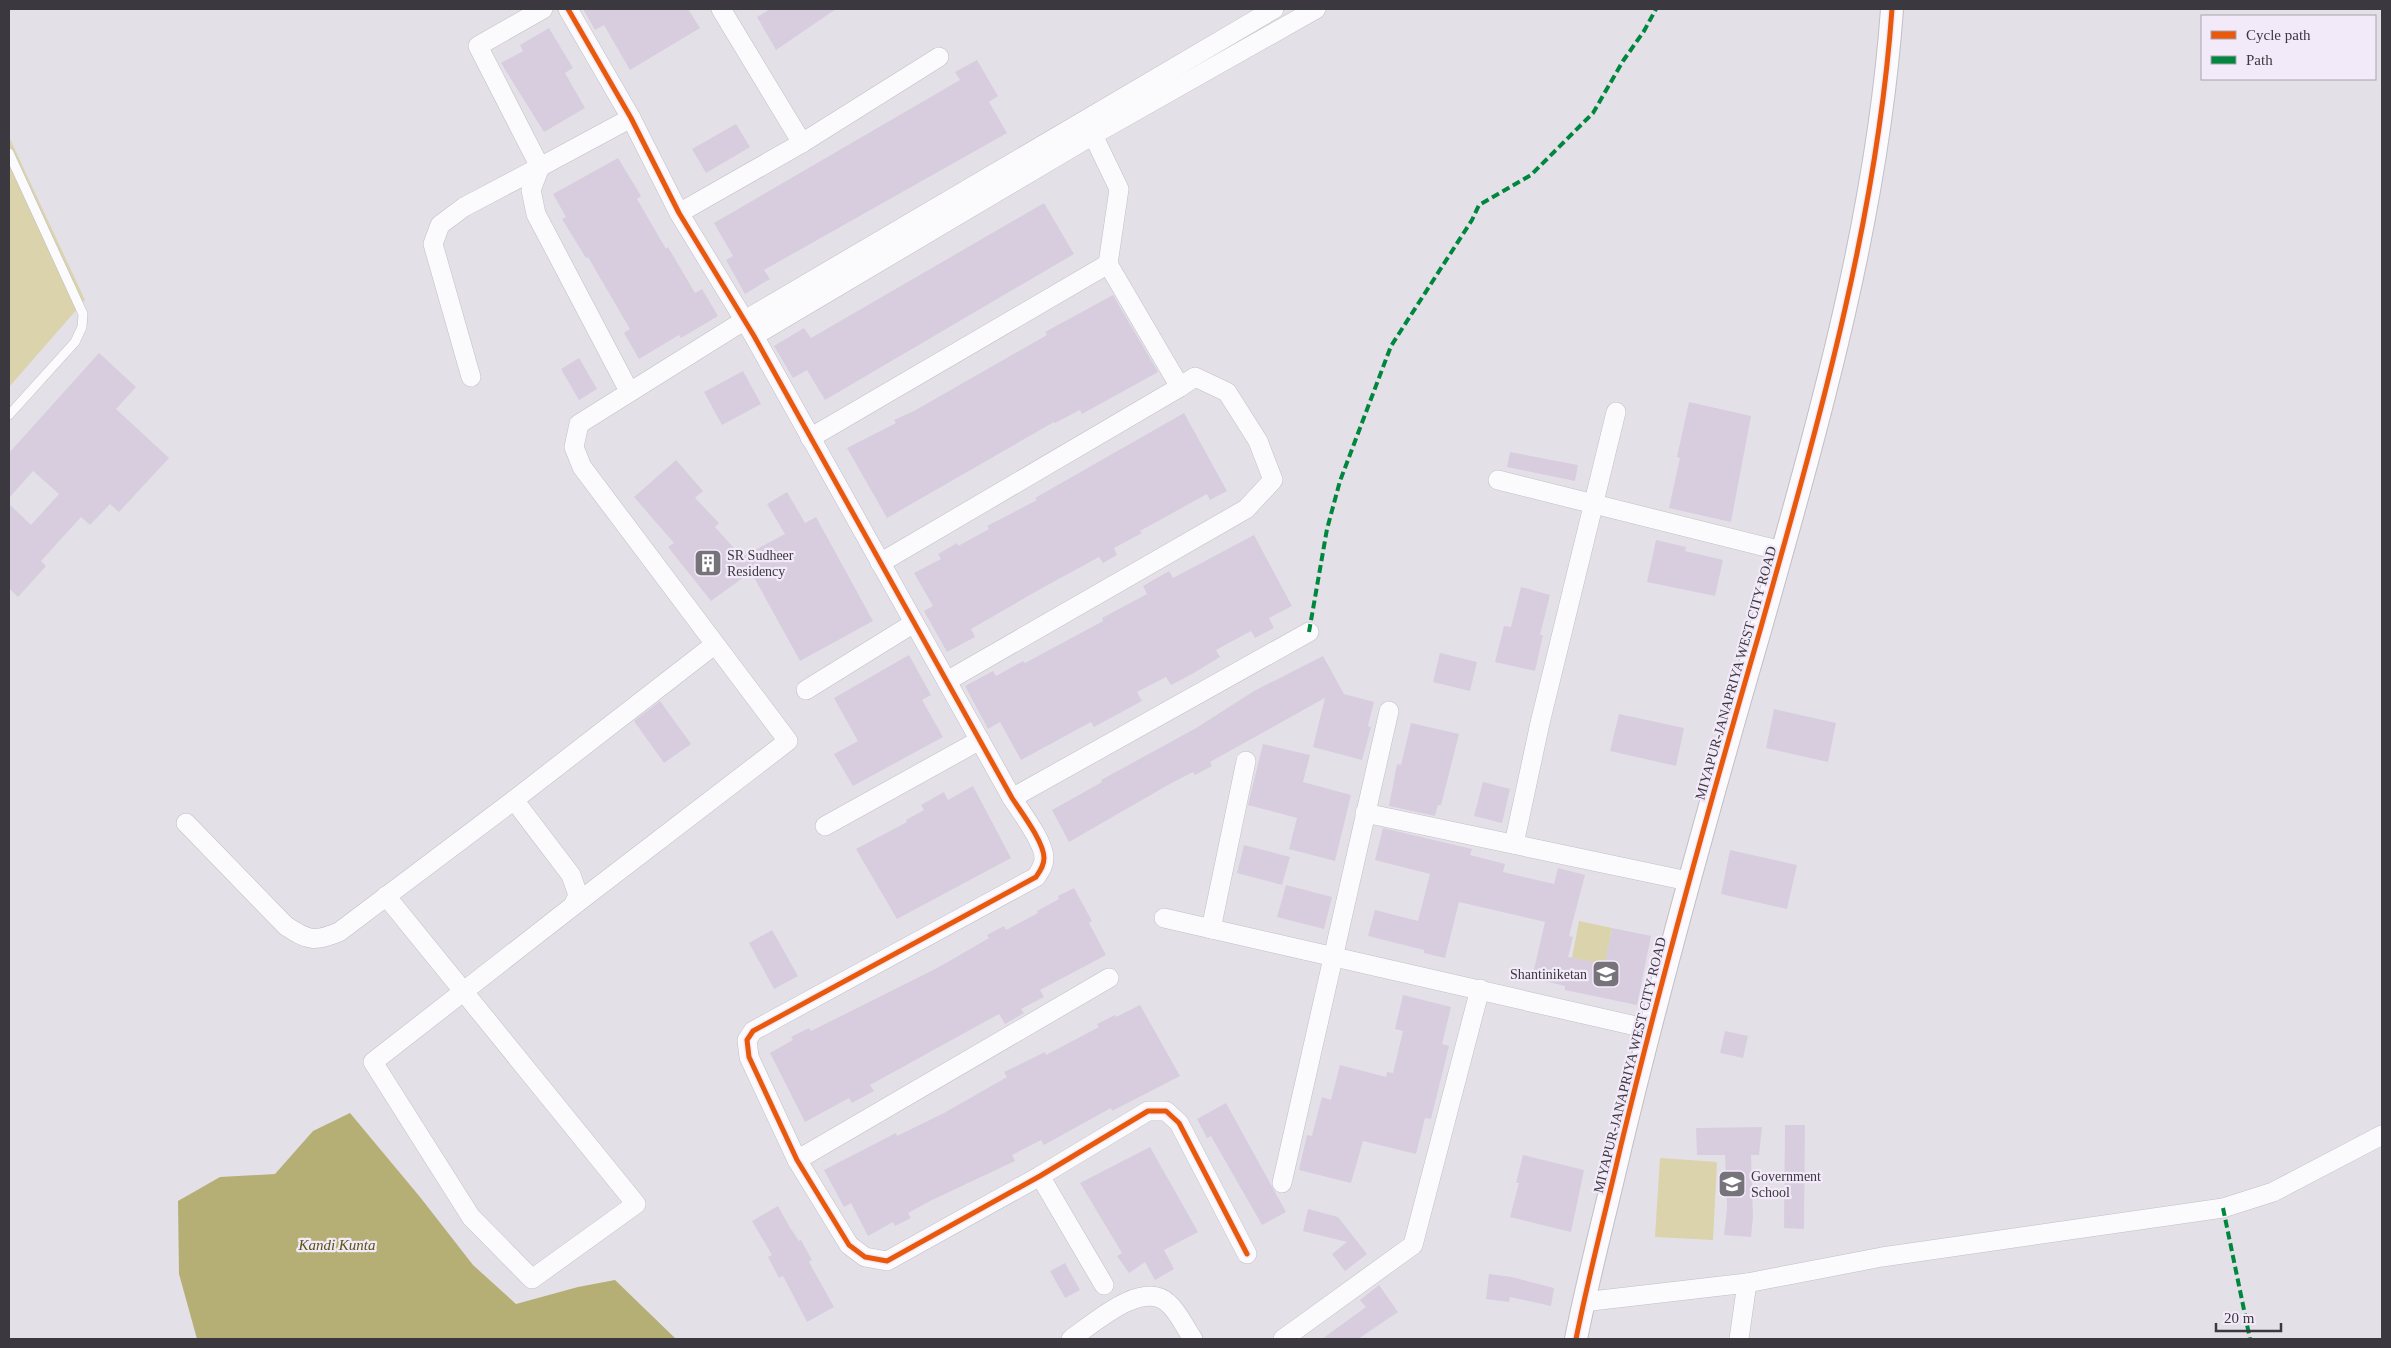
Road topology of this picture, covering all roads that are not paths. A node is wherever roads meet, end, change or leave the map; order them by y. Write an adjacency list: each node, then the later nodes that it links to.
1 (543, 9): 12 (street)
2 (568, 9): 8 (street)
3 (722, 9): 10 (street)
4 (1274, 9): 15 (street)
5 (1316, 9): 9 (street)
6 (1892, 9): 24 (street, MIYAPUR-JANAPRIYA WEST CITY ROAD)
7 (939, 57): 10 (street)
8 (631, 118): 12 (street); 13 (street)
9 (1093, 135): 14 (street); 15 (street)
10 (802, 143): 13 (street)
11 (9, 153): 20 (lane)
12 (540, 167): 16 (street); 18 (street)
13 (679, 213): 15 (street)
14 (1108, 264): 17 (street); 21 (street)
15 (750, 328): 18 (street); 21 (street)
16 (471, 377)
17 (1180, 388): 25 (street); 29 (street)
18 (629, 391): 28 (street)
19 (1616, 412): 23 (street)
20 (9, 415)
21 (810, 438): 25 (street)
22 (1498, 480): 23 (street)
23 (1594, 504): 24 (street); 39 (street)
24 (1782, 551): 40 (street, MIYAPUR-JANAPRIYA WEST CITY ROAD)
25 (880, 562): 26 (street)
26 (914, 623): 29 (street); 30 (street)
27 (1309, 632): 34 (street)
28 (714, 645): 35 (street); 42 (street)
29 (947, 681): 32 (street)
30 (806, 690)
31 (1389, 712): 36 (street)
32 (980, 740): 34 (street); 38 (street)
33 (1246, 761): 44 (street)
34 (1012, 798): 51 (street)
35 (514, 800): 41 (street); 42 (street)
36 (1365, 813): 39 (street); 45 (street)
37 (186, 823): 41 (street)
38 (825, 826)
39 (1514, 844): 40 (street)
40 (1688, 881): 49 (street, MIYAPUR-JANAPRIYA WEST CITY ROAD)
41 (386, 896): 48 (street)
42 (573, 906): 48 (street)
43 (1164, 918): 44 (street)
44 (1212, 928): 45 (street)
45 (1333, 956): 47 (street); 53 (street)
46 (1109, 978): 51 (street)
47 (1480, 989): 49 (street); 60 (street)
48 (465, 992): 48 (street)
49 (1649, 1029): 57 (street, MIYAPUR-JANAPRIYA WEST CITY ROAD)
50 (2382, 1135): 55 (street)
51 (797, 1160): 52 (street)
52 (1040, 1176): 54 (street); 56 (street)
53 (1282, 1182)
54 (1247, 1254)
55 (1747, 1284): 57 (street); 62 (street)
56 (1104, 1286)
57 (1584, 1302): 61 (street, MIYAPUR-JANAPRIYA WEST CITY ROAD)
58 (1071, 1339): 59 (street)
59 (1193, 1339)
60 (1283, 1339)
61 (1576, 1339)
62 (1739, 1339)

